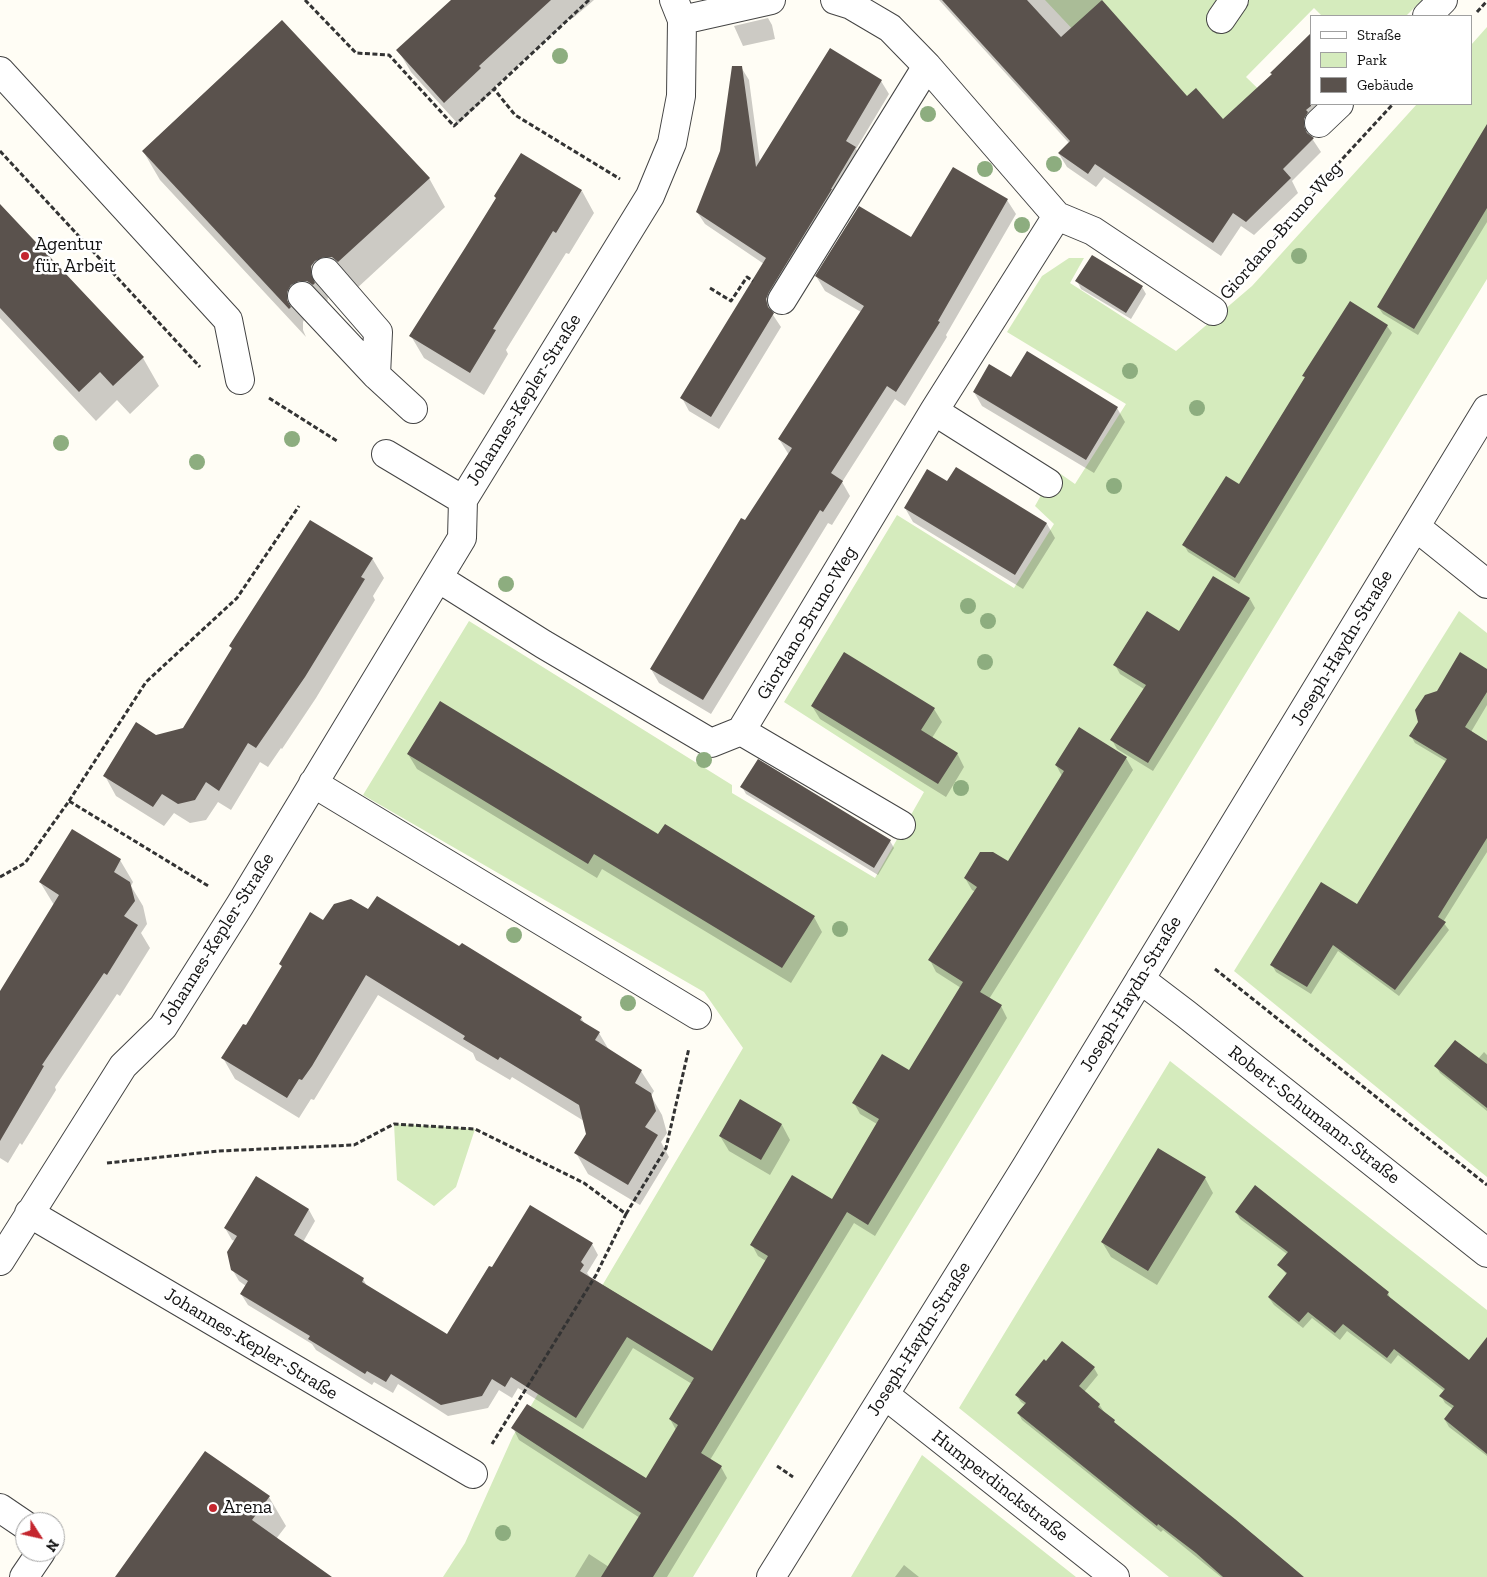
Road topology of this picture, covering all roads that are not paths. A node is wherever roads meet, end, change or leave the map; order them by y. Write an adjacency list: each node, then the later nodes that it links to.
1 (771, 0): 4 (street)
2 (835, 0): 6 (street, Giordano-Bruno-Weg)
3 (1443, 0): 5 (street)
4 (678, 10): 22 (street, Johannes-Kepler-Straße)
5 (1428, 15)
6 (927, 66): 10 (street, Giordano-Bruno-Weg); 13 (street)
7 (0, 71): 16 (street)
8 (1338, 105): 9 (street)
9 (1319, 123)
10 (1056, 216): 14 (street, Giordano-Bruno-Weg); 19 (street, Giordano-Bruno-Weg)
11 (326, 272): 15 (street)
12 (302, 296): 15 (street)
13 (782, 300)
14 (1213, 311)
15 (376, 375): 18 (street)
16 (240, 380)
17 (1487, 408): 23 (street, Joseph-Haydn-Straße)
18 (412, 409)
19 (934, 411): 21 (street); 26 (street, Giordano-Bruno-Weg)
20 (386, 454): 22 (street)
21 (1048, 483)
22 (463, 500): 24 (street, Johannes-Kepler-Straße)
23 (1416, 527): 25 (street); 29 (street, Joseph-Haydn-Straße)
24 (438, 578): 26 (street); 27 (street, Johannes-Kepler-Straße)
25 (1487, 584)
26 (740, 731): 28 (street)
27 (313, 783): 30 (street); 31 (street, Johannes-Kepler-Straße)
28 (901, 825)
29 (1140, 979): 32 (street, Robert-Schumann-Straße); 34 (street, Joseph-Haydn-Straße)
30 (697, 1015)
31 (30, 1213): 33 (street, Johannes-Kepler-Straße); 35 (street, Johannes-Kepler-Straße)
32 (1487, 1253)
33 (0, 1261)
34 (885, 1395): 40 (street, Joseph-Haydn-Straße); 41 (street, Humperdinckstraße)
35 (473, 1474)
36 (0, 1508): 37 (street)
37 (15, 1518)
38 (34, 1562): 39 (street)
39 (24, 1577)
40 (771, 1577)
41 (1114, 1577)

